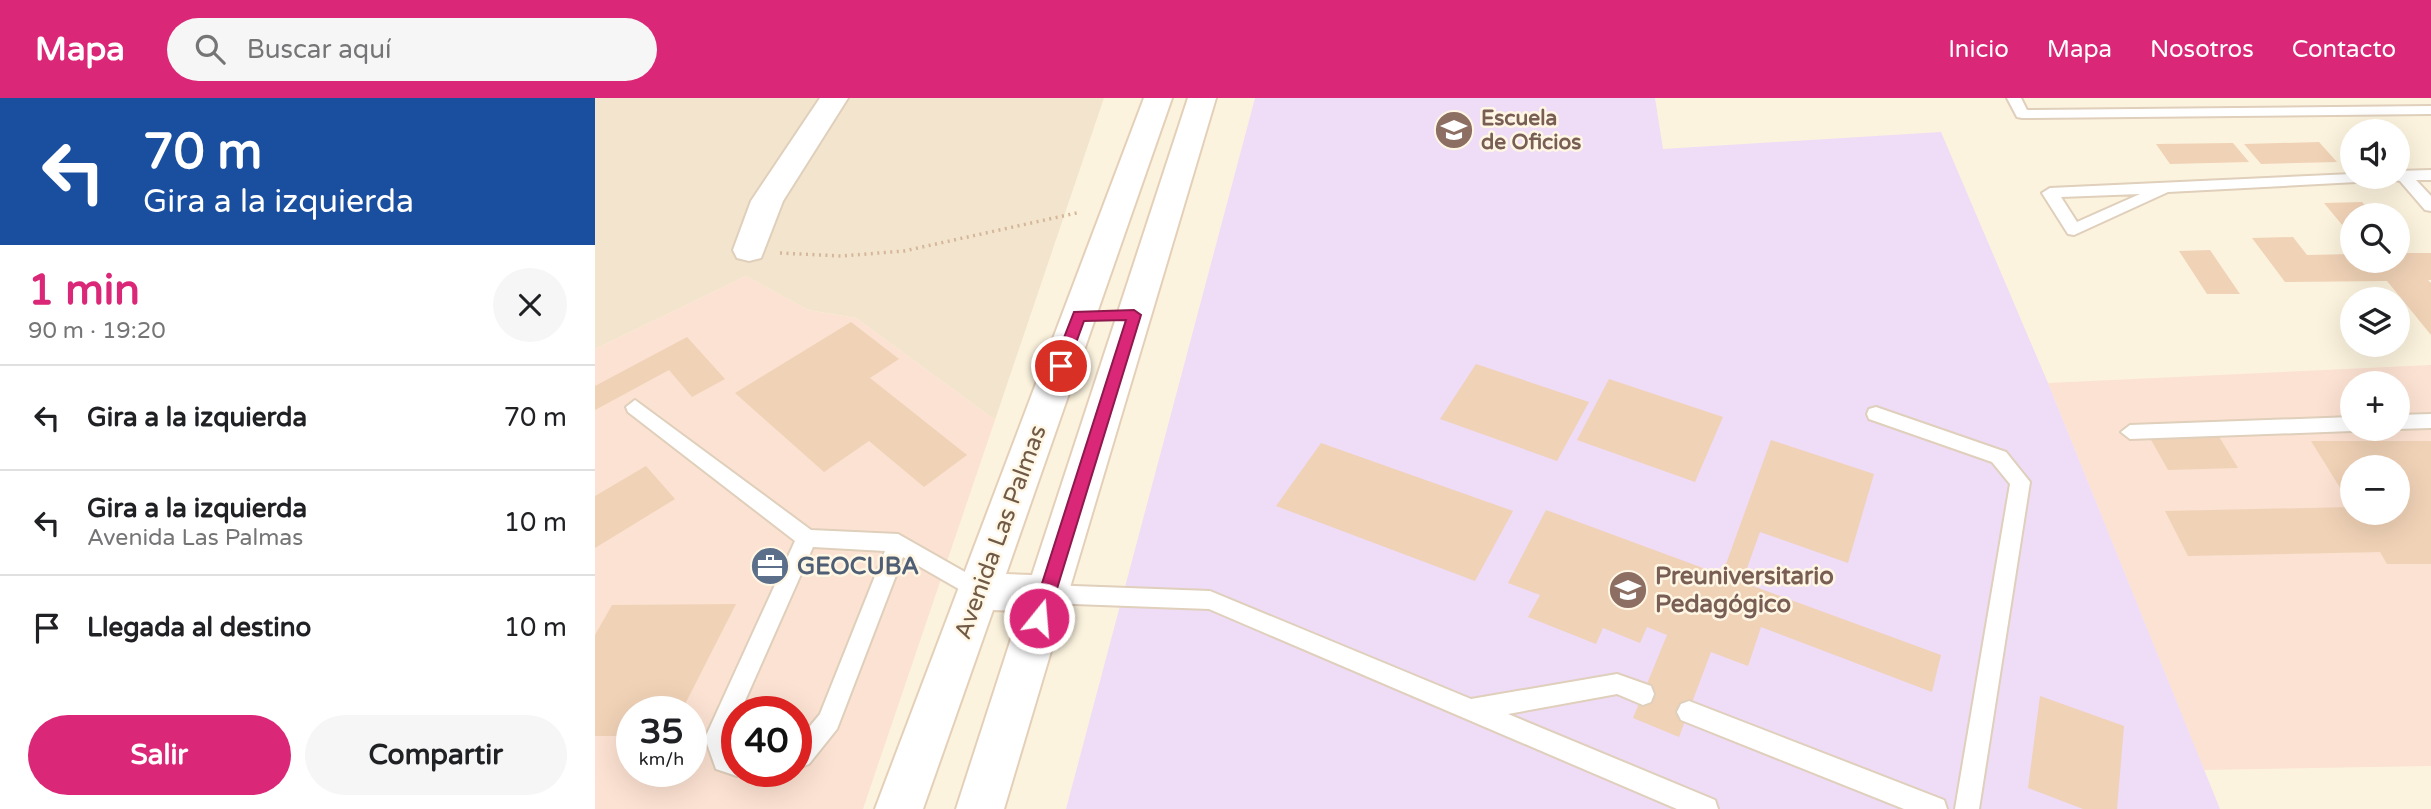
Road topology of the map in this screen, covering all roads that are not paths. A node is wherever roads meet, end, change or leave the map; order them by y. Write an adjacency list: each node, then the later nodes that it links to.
1 (834, 98): 16 (street)
2 (1158, 98): 18 (street, Avenida Las Palmas)
3 (1202, 98): 17 (street)
4 (2014, 98): 9 (lane)
5 (2177, 98): 9 (lane)
6 (2318, 98): 8 (lane)
7 (2431, 110): 8 (lane)
8 (2330, 111): 9 (lane)
9 (2187, 113)
10 (2431, 175): 11 (lane)
11 (2410, 176)
12 (2340, 179): 13 (lane)
13 (2167, 187): 13 (lane)
14 (2410, 187): 15 (lane)
15 (2431, 206)
16 (749, 250)
17 (1134, 315): 18 (street); 28 (street)
18 (1079, 316): 27 (street, Avenida Las Palmas)
19 (635, 407): 25 (lane)
20 (1876, 414): 40 (lane)
21 (2431, 421): 22 (lane)
22 (2410, 422)
23 (2340, 424): 24 (lane)
24 (2130, 432)
25 (807, 538): 26 (lane); 30 (lane)
26 (898, 543): 27 (lane); 34 (lane)
27 (978, 591): 28 (street); 36 (street, Avenida Las Palmas)
28 (1047, 594): 31 (lane); 37 (street)
29 (1643, 694): 31 (lane)
30 (736, 696)
31 (1471, 710): 38 (lane)
32 (1689, 712): 39 (lane)
33 (721, 729): 35 (lane)
34 (812, 742)
35 (721, 751)
36 (899, 809)
37 (980, 809)
38 (1706, 809)
39 (1935, 809)
40 (1967, 809)

